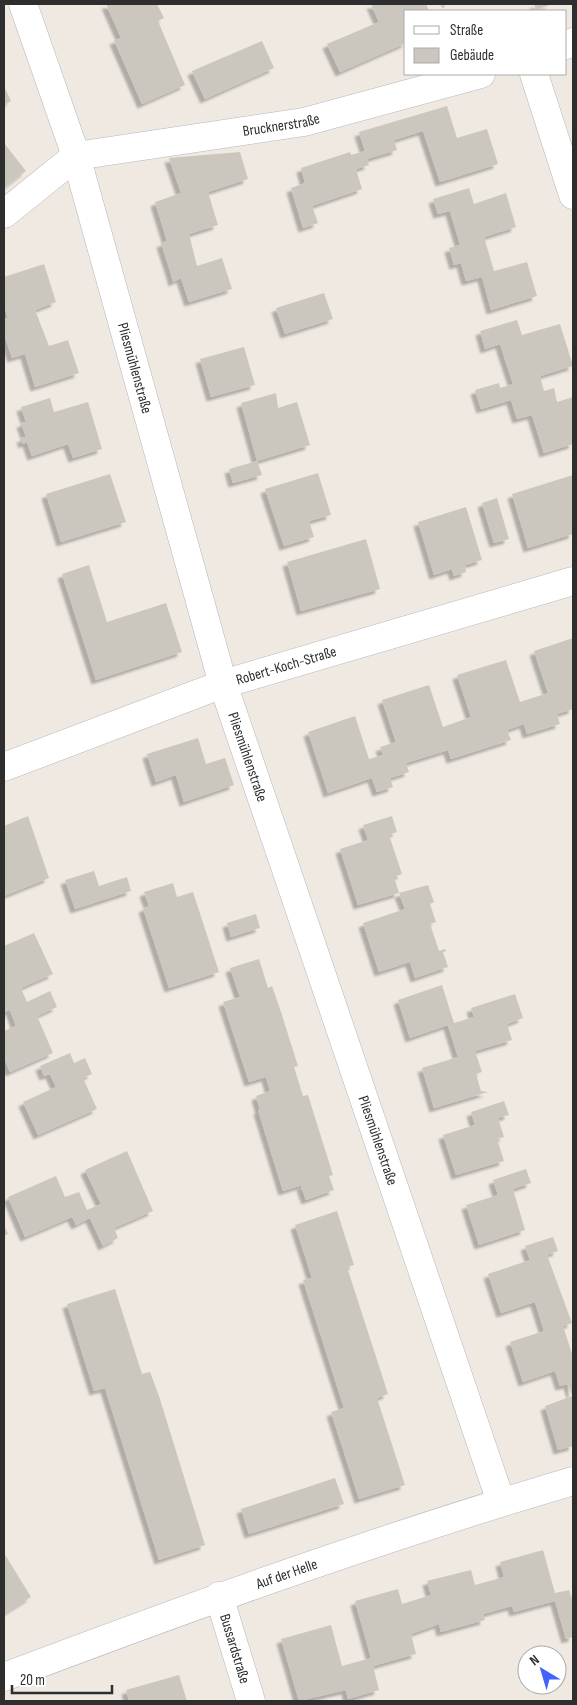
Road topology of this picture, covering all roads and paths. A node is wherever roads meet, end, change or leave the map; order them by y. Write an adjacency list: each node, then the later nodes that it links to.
1 (23, 4): 4 (street, Pliesmühlenstraße)
2 (477, 75): 4 (street, Brucknerstraße)
3 (534, 75): 5 (street)
4 (76, 156): 6 (street); 8 (street, Pliesmühlenstraße)
5 (573, 196)
6 (4, 214)
7 (573, 581): 8 (street, Robert-Koch-Straße)
8 (223, 684): 9 (street, Robert-Koch-Straße); 11 (street, Pliesmühlenstraße)
9 (4, 767)
10 (573, 1481): 11 (street, Auf der Helle)
11 (501, 1502): 12 (street, Auf der Helle)
12 (220, 1596): 13 (street, Auf der Helle); 14 (street, Bussardstraße)
13 (4, 1677)
14 (251, 1701)

